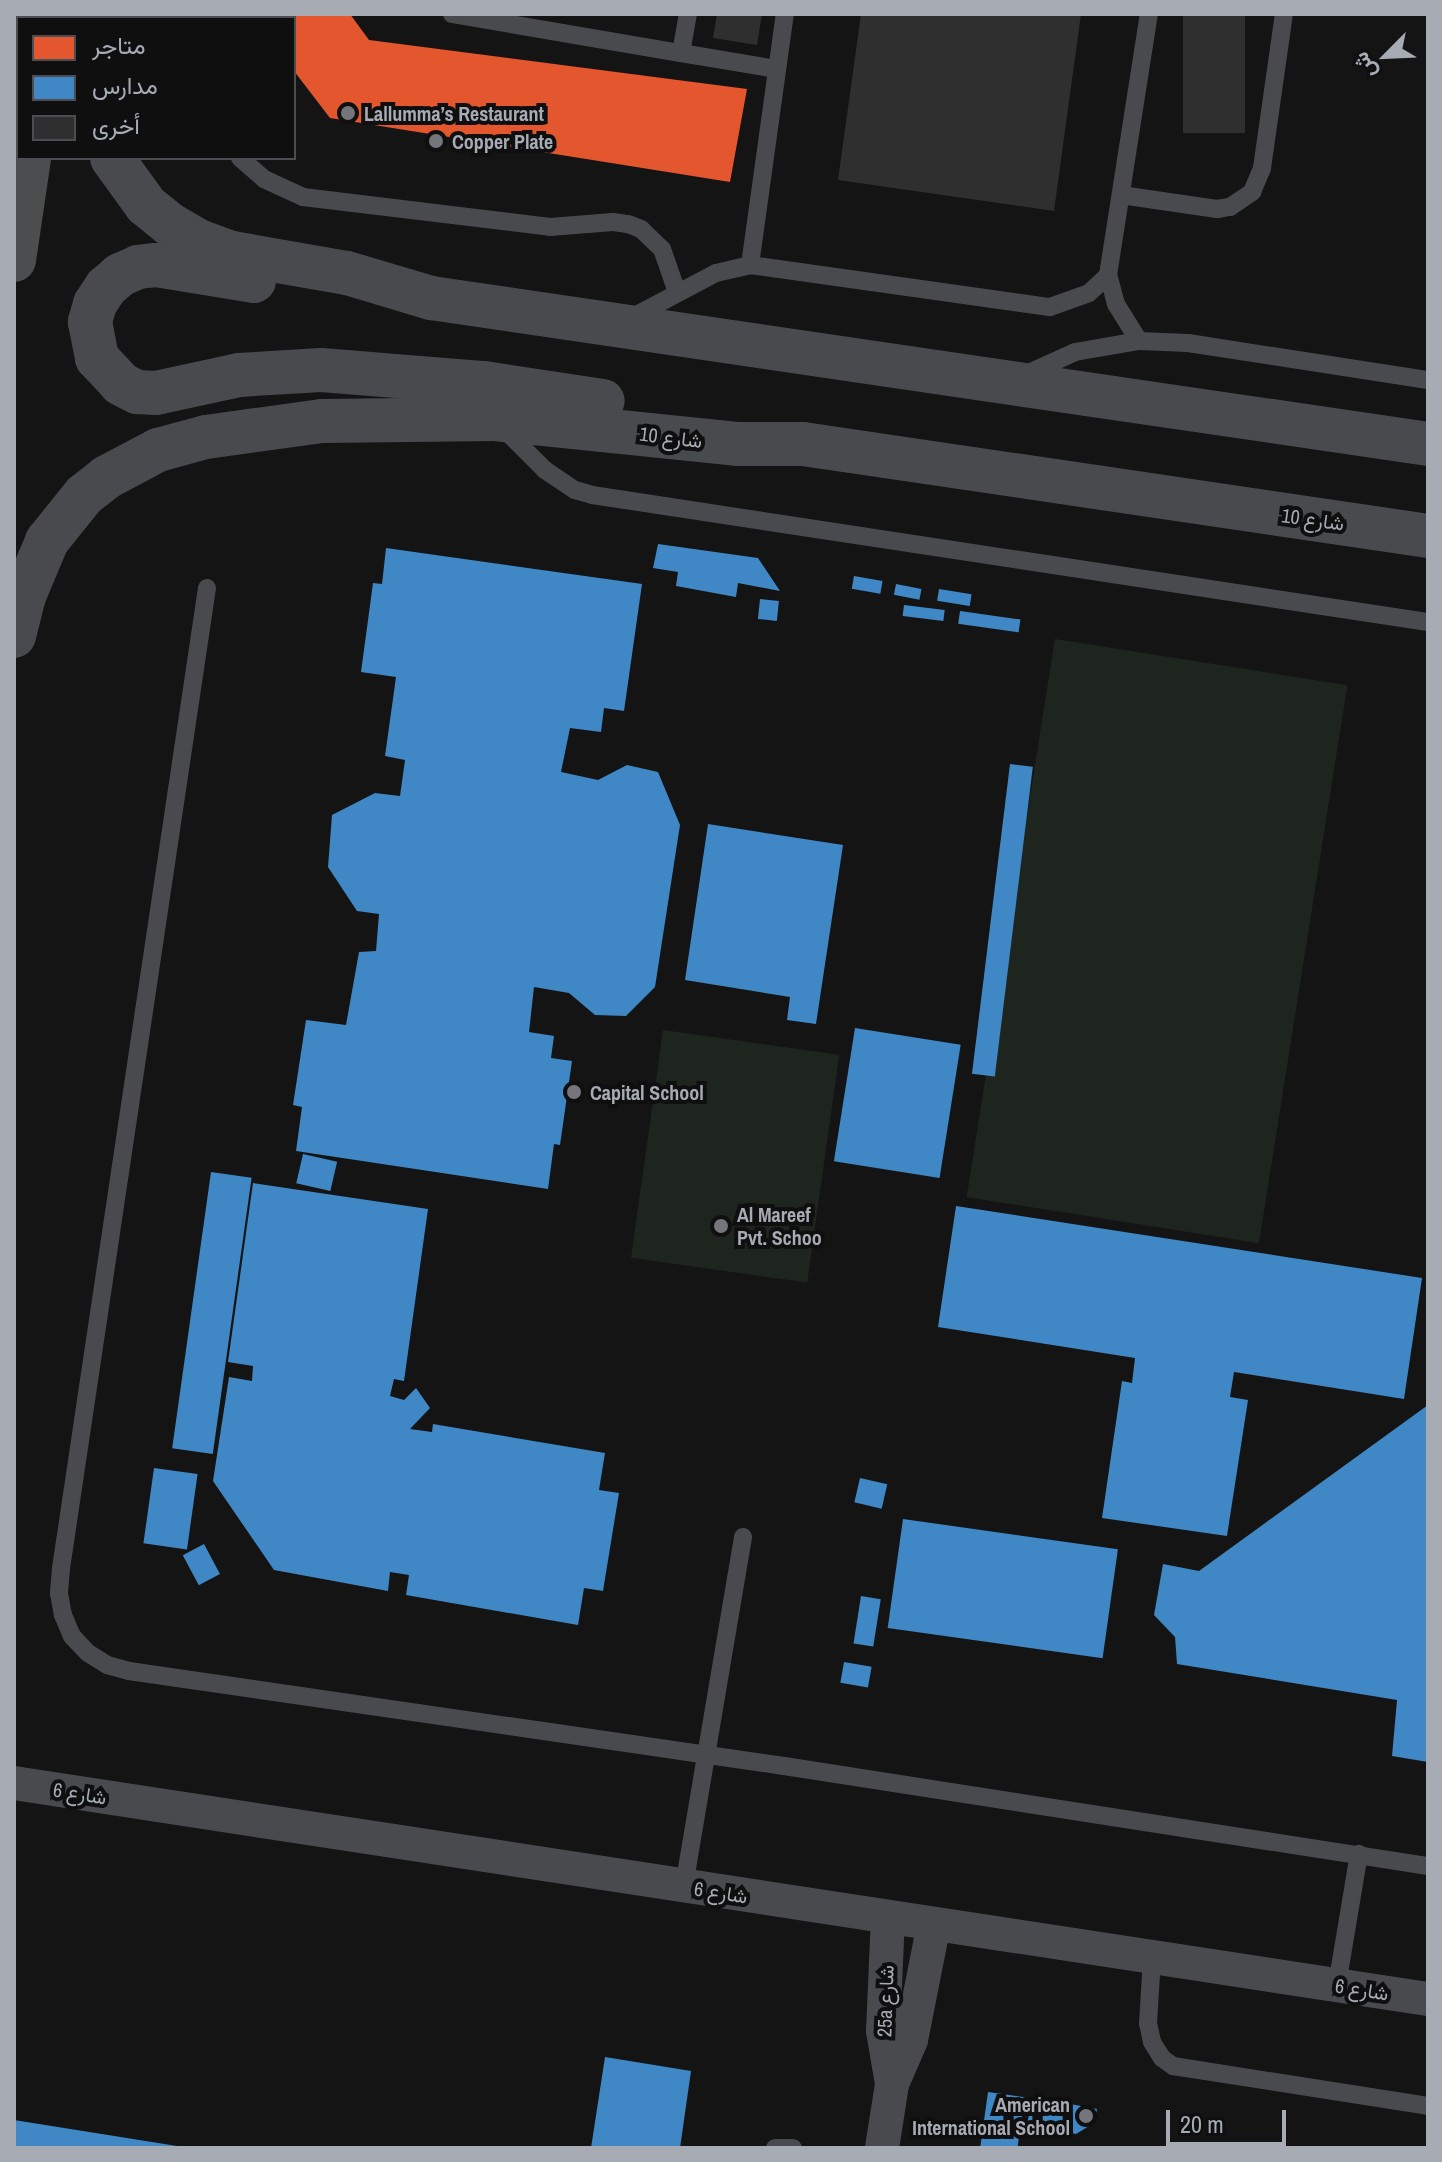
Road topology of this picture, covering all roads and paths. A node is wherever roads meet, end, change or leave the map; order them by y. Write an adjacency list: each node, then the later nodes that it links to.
1 (452, 14): 6 (lane)
2 (688, 14): 6 (lane)
3 (785, 14): 7 (lane)
4 (1149, 14): 11 (lane)
5 (1284, 14): 11 (lane)
6 (681, 53): 7 (lane)
7 (777, 69): 13 (lane)
8 (29, 160): 12 (main road)
9 (113, 160): 16 (street)
10 (242, 160): 15 (lane)
11 (1121, 195): 14 (lane)
12 (14, 260)
13 (750, 265): 14 (lane); 15 (lane)
14 (1108, 275): 18 (lane)
15 (677, 292): 17 (lane)
16 (431, 298): 17 (street); 22 (street)
17 (616, 326): 20 (street)
18 (1139, 341): 19 (lane); 20 (lane)
19 (1428, 380)
20 (1007, 385): 23 (street)
21 (495, 419): 22 (street, شارع 10); 26 (lane); 27 (street, شارع 10)
22 (803, 444): 24 (street, شارع 10)
23 (1428, 444)
24 (1428, 536)
25 (207, 588): 29 (lane)
26 (1428, 622)
27 (14, 636)
28 (743, 1537): 29 (lane)
29 (706, 1755): 31 (lane); 33 (lane)
30 (14, 1783): 33 (street, شارع 6)
31 (1359, 1854): 32 (lane); 37 (lane)
32 (1428, 1866)
33 (684, 1886): 34 (street, شارع 6)
34 (888, 1917): 35 (street, شارع 6); 39 (street, 25a شارع)
35 (934, 1924): 36 (street, شارع 6); 39 (street, 25a شارع)
36 (1152, 1958): 37 (street, شارع 6); 40 (lane)
37 (1337, 1985): 38 (street, شارع 6)
38 (1428, 1999)
39 (892, 2084): 43 (street, 25a شارع)
40 (1428, 2106)
41 (775, 2148): 42 (lane)
42 (793, 2148)
43 (882, 2148)

